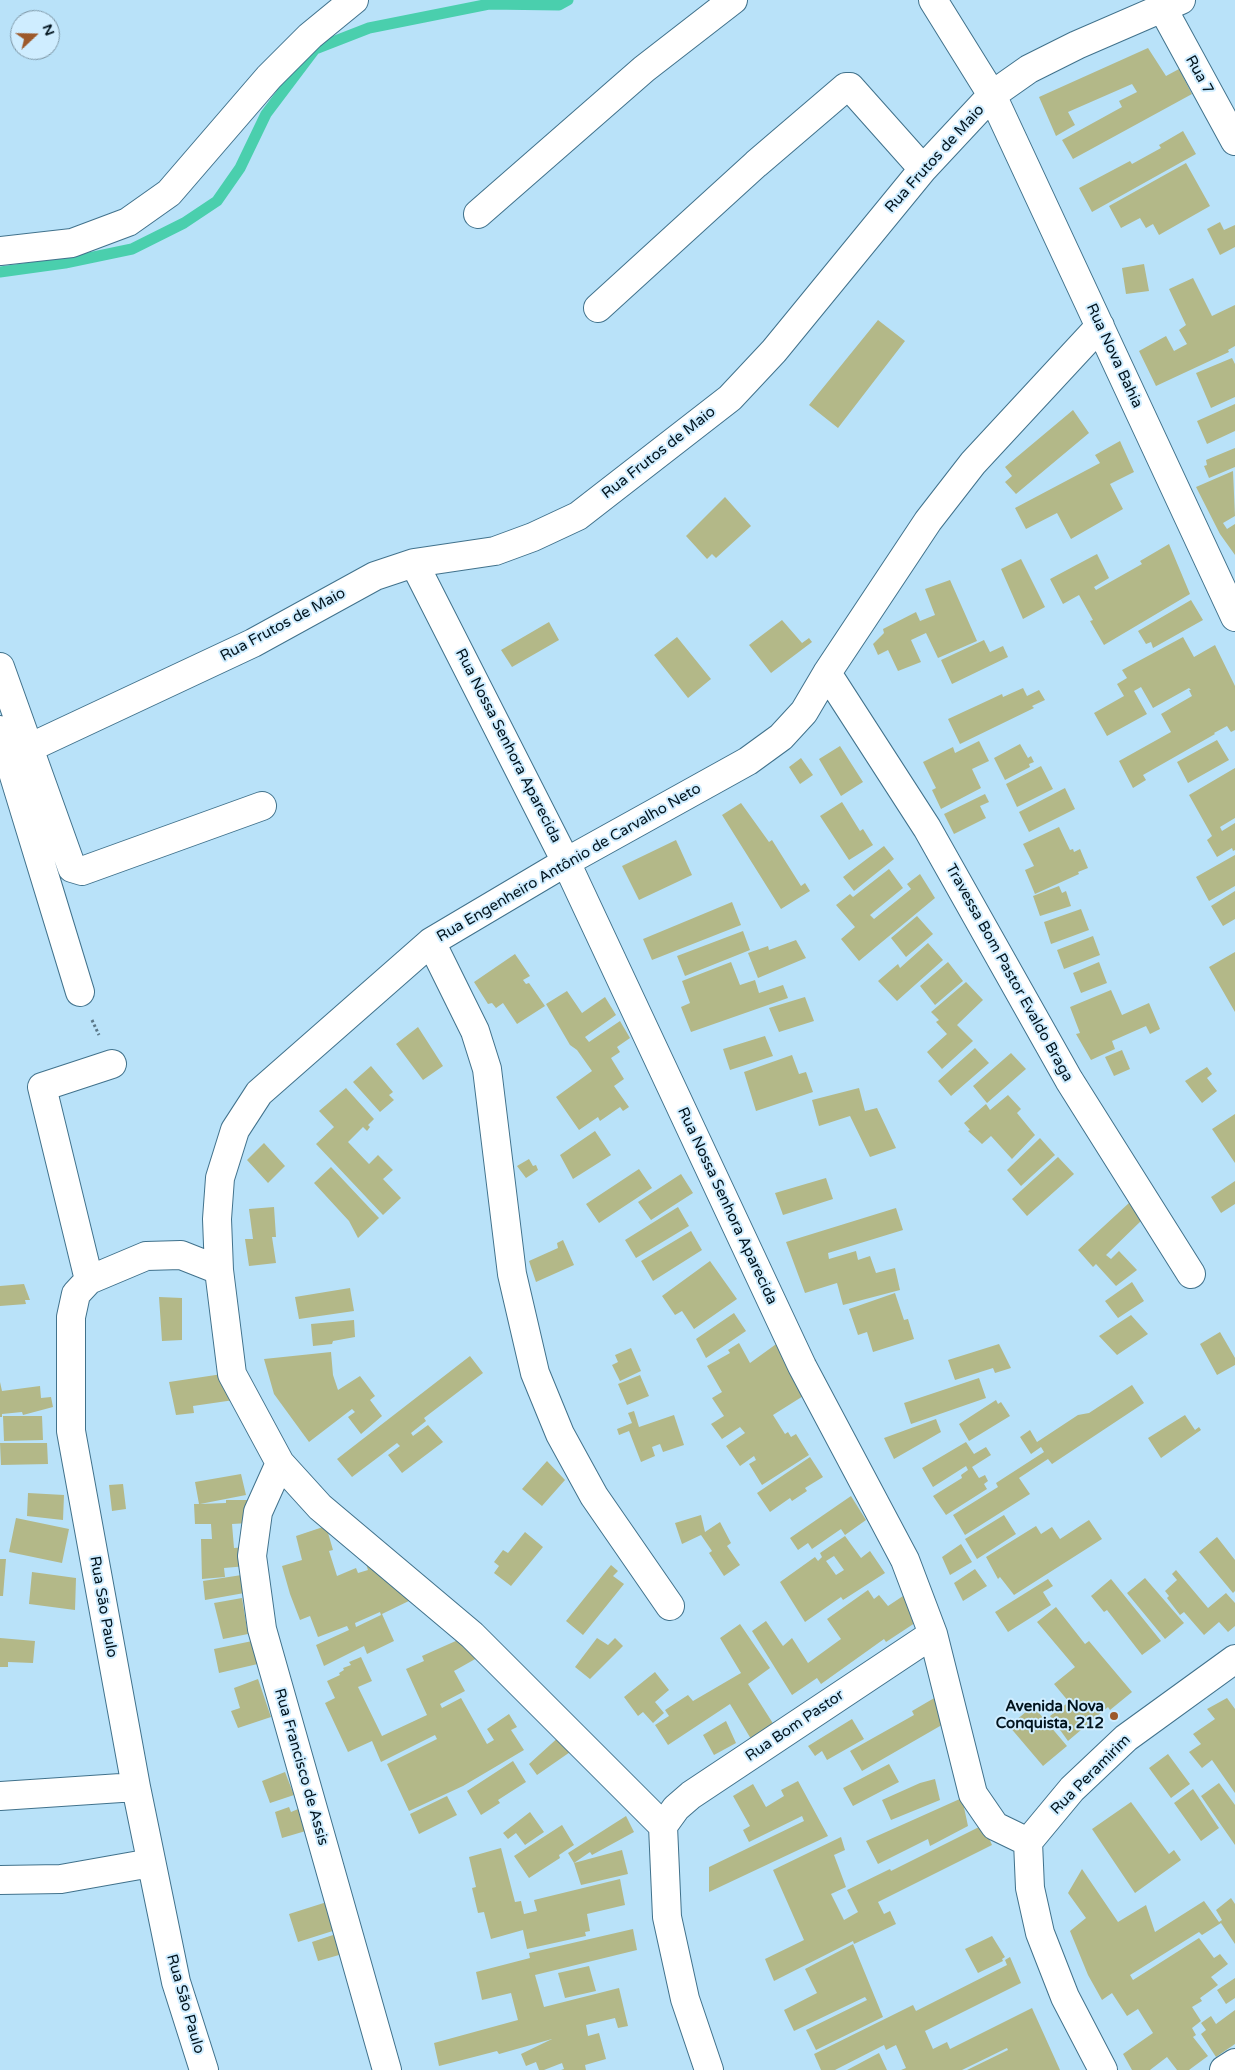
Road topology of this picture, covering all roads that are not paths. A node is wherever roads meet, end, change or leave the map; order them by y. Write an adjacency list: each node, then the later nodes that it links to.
1 (354, 0): 9 (street)
2 (733, 0): 8 (street)
3 (933, 0): 5 (street, Rua Nova Bahia)
4 (1172, 4): 5 (street, Rua Frutos de Maio); 6 (street, Rua 7)
5 (992, 95): 7 (street, Rua Frutos de Maio); 11 (street, Rua Nova Bahia)
6 (1235, 141)
7 (923, 169): 10 (street); 12 (street, Rua Frutos de Maio)
8 (478, 214)
9 (0, 251)
10 (598, 308)
11 (1100, 326): 13 (street, Rua Nova Bahia); 15 (street, Rua Engenheiro Antônio de Carvalho Neto)
12 (414, 564): 16 (street, Rua Frutos de Maio); 18 (street, Rua Nossa Senhora Aparecida)
13 (1235, 617)
14 (0, 667): 16 (street)
15 (827, 673): 18 (street, Rua Engenheiro Antônio de Carvalho Neto); 23 (street, Travessa Bom Pastor Evaldo Braga)
16 (12, 733): 17 (street); 20 (street)
17 (262, 806)
18 (566, 862): 19 (street, Rua Engenheiro Antônio de Carvalho Neto); 27 (street, Rua Nossa Senhora Aparecida)
19 (431, 942): 22 (street, Rua Engenheiro Antônio de Carvalho Neto); 26 (street)
20 (80, 992)
21 (112, 1064): 24 (street)
22 (219, 1270): 24 (street); 25 (street, Rua Engenheiro Antônio de Carvalho Neto)
23 (1191, 1274)
24 (89, 1280): 29 (street, Rua São Paulo)
25 (280, 1463): 31 (street, Rua Engenheiro Antônio de Carvalho Neto); 37 (street, Rua Francisco de Assis)
26 (670, 1606)
27 (933, 1634): 31 (street, Rua Bom Pastor); 32 (street, Rua Nossa Senhora Aparecida)
28 (1235, 1659): 32 (street, Rua Peramirim)
29 (136, 1787): 30 (street); 33 (street, Rua São Paulo)
30 (0, 1796)
31 (664, 1826): 38 (street)
32 (1028, 1842): 39 (street)
33 (152, 1863): 34 (street); 36 (street, Rua São Paulo)
34 (0, 1880)
35 (1235, 2063): 40 (street)
36 (204, 2070)
37 (387, 2070)
38 (709, 2070)
39 (1102, 2070)
40 (1224, 2070)

